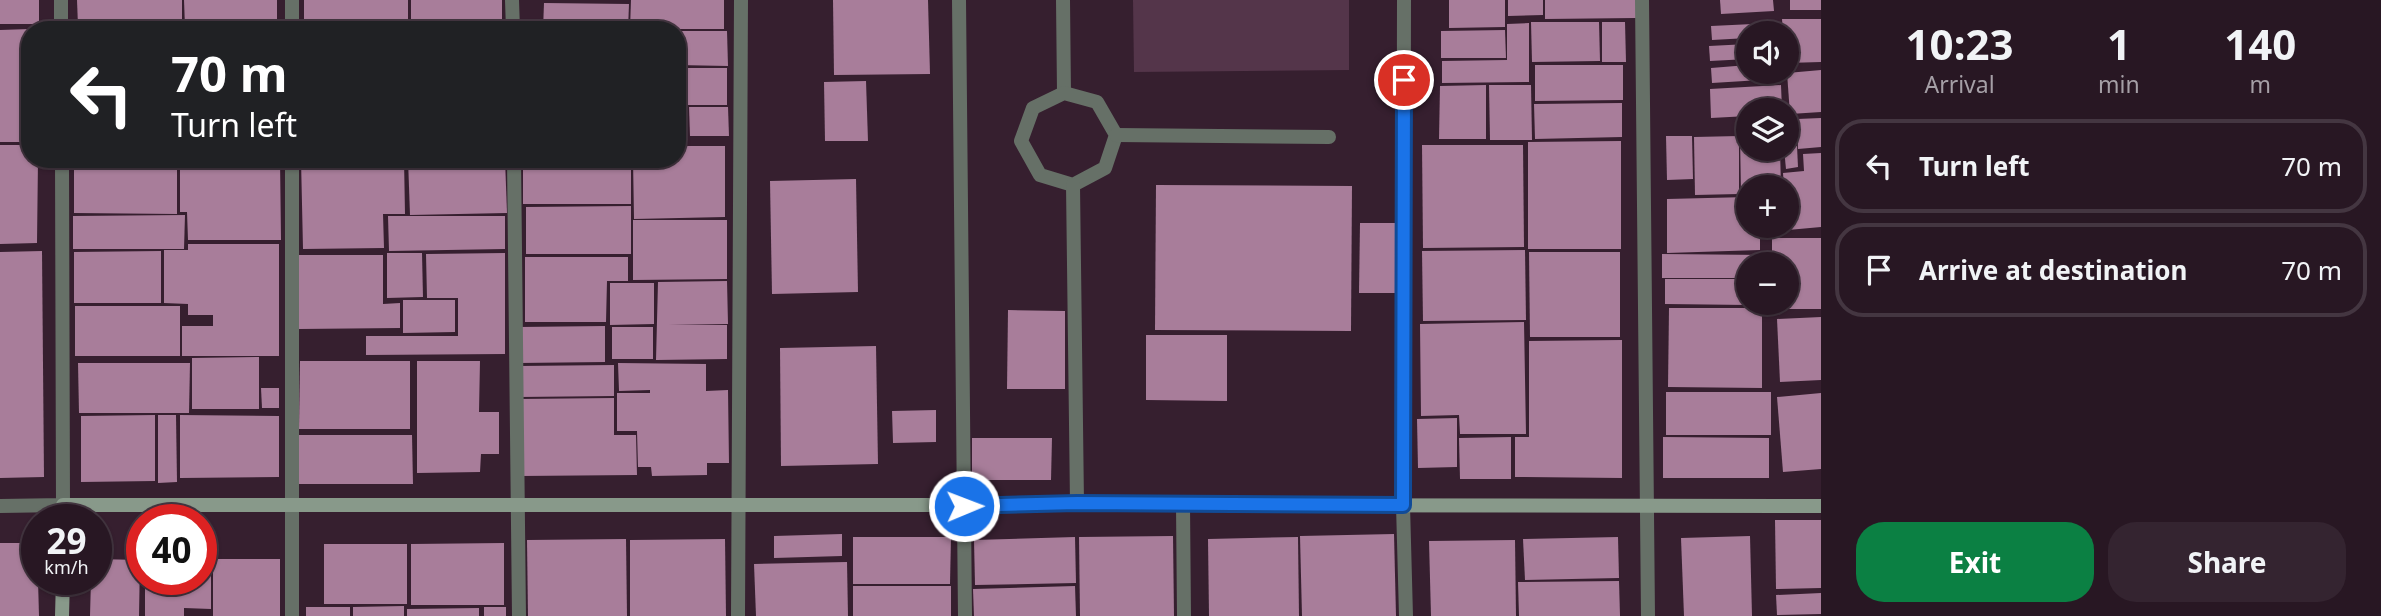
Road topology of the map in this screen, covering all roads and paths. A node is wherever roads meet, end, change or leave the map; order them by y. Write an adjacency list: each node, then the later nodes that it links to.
1 (61, 0): 9 (street)
2 (292, 0): 10 (street)
3 (512, 0): 11 (street)
4 (741, 0): 23 (street)
5 (959, 0): 28 (street)
6 (1063, 0): 12 (street)
7 (1404, 0): 25 (street)
8 (1642, 0): 26 (street)
9 (61, 21)
10 (292, 21)
11 (513, 21)
12 (1064, 93): 13 (street); 18 (street)
13 (1116, 135): 14 (street); 18 (street)
14 (1329, 137)
15 (62, 168): 20 (street)
16 (292, 168): 21 (street)
17 (514, 168): 22 (street)
18 (1073, 185): 19 (street)
19 (1077, 503): 24 (street); 28 (street)
20 (63, 504)
21 (292, 504): 22 (street); 31 (street); 34 (street)
22 (518, 505): 23 (street); 35 (street)
23 (738, 505): 28 (street); 36 (street)
24 (1183, 505): 25 (street); 38 (street)
25 (1403, 505): 26 (street); 39 (street)
26 (1647, 505): 29 (street); 40 (street)
27 (0, 506): 30 (street)
28 (964, 506): 37 (street)
29 (1821, 506)
30 (21, 508)
31 (112, 511)
32 (63, 595): 33 (street)
33 (62, 616)
34 (292, 616)
35 (519, 616)
36 (737, 616)
37 (965, 616)
38 (1184, 616)
39 (1406, 616)
40 (1648, 616)

